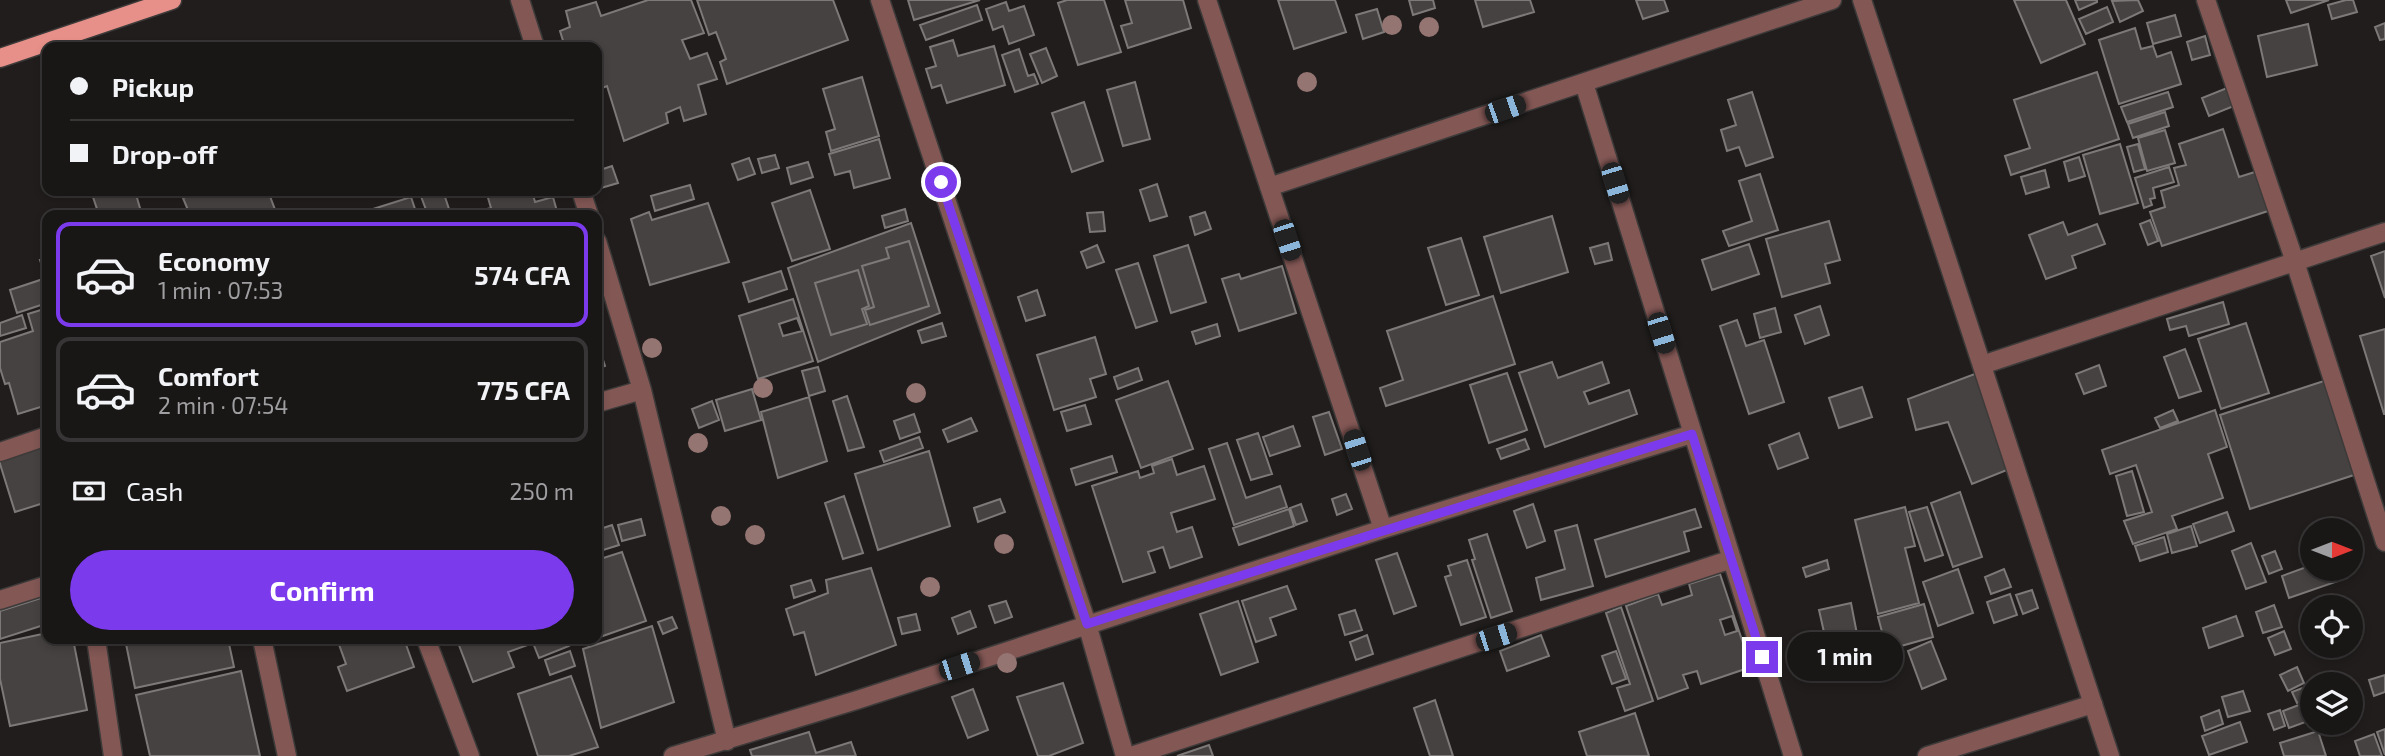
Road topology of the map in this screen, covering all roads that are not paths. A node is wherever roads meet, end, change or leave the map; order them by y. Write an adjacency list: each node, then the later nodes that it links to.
1 (172, 0): 8 (main road)
2 (520, 0): 9 (street)
3 (880, 0): 28 (street)
4 (1207, 0): 13 (street)
5 (1832, 0): 12 (street)
6 (1862, 0): 17 (street)
7 (2206, 0): 16 (street)
8 (47, 42)
9 (533, 42)
10 (42, 44): 11 (main road)
11 (0, 58)
12 (1584, 82): 13 (street); 20 (street)
13 (1269, 187): 23 (street)
14 (2385, 232): 16 (street)
15 (602, 258): 18 (street)
16 (2295, 262): 17 (street); 24 (street)
17 (1982, 365): 32 (street)
18 (642, 390): 19 (street); 33 (street)
19 (602, 402)
20 (1692, 434): 23 (street); 25 (street)
21 (42, 438): 22 (street)
22 (0, 452)
23 (1383, 529): 28 (street)
24 (2385, 542)
25 (1732, 559): 39 (street); 40 (street)
26 (42, 587): 27 (street)
27 (0, 600)
28 (1087, 624): 33 (street); 38 (street)
29 (97, 644): 34 (street)
30 (263, 644): 35 (street)
31 (428, 644): 36 (street)
32 (2093, 704): 41 (street); 42 (street)
33 (727, 741): 37 (street)
34 (113, 756)
35 (287, 756)
36 (470, 756)
37 (673, 756)
38 (1125, 756)
39 (1131, 756)
40 (1793, 756)
41 (1927, 756)
42 (2110, 756)

